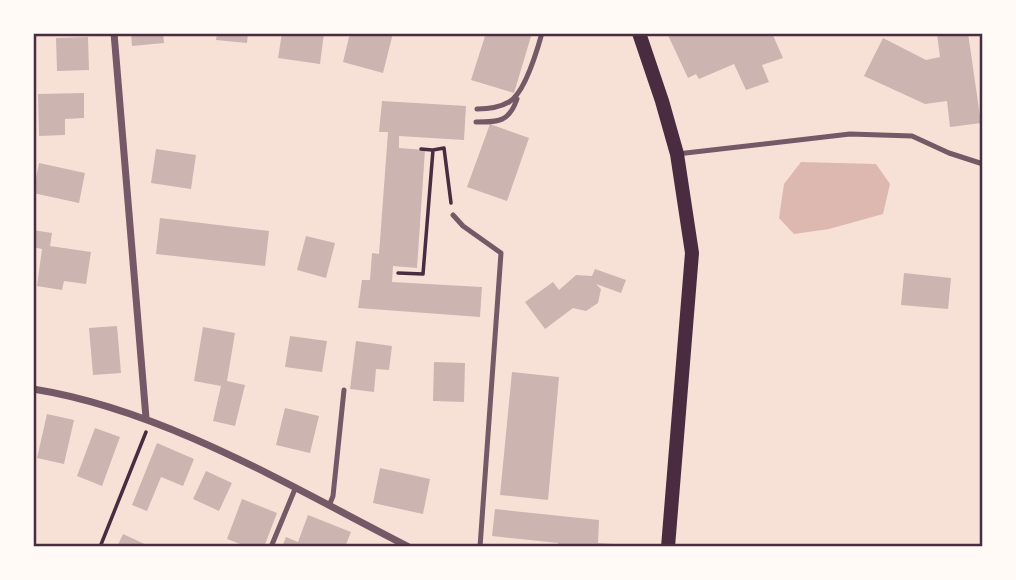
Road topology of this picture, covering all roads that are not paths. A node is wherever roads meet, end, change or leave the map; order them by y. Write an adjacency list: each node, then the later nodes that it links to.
1 (114, 33): 12 (street)
2 (542, 33): 4 (lane)
3 (639, 33): 7 (main road)
4 (521, 87): 5 (lane); 6 (lane)
5 (477, 109)
6 (476, 122)
7 (677, 154): 8 (lane); 18 (main road)
8 (983, 164)
9 (453, 215): 17 (lane)
10 (33, 389): 12 (street)
11 (344, 390): 14 (lane)
12 (148, 419): 13 (street)
13 (295, 489): 14 (street); 15 (lane)
14 (329, 506): 16 (street)
15 (271, 547)
16 (409, 547)
17 (480, 547)
18 (668, 547)

